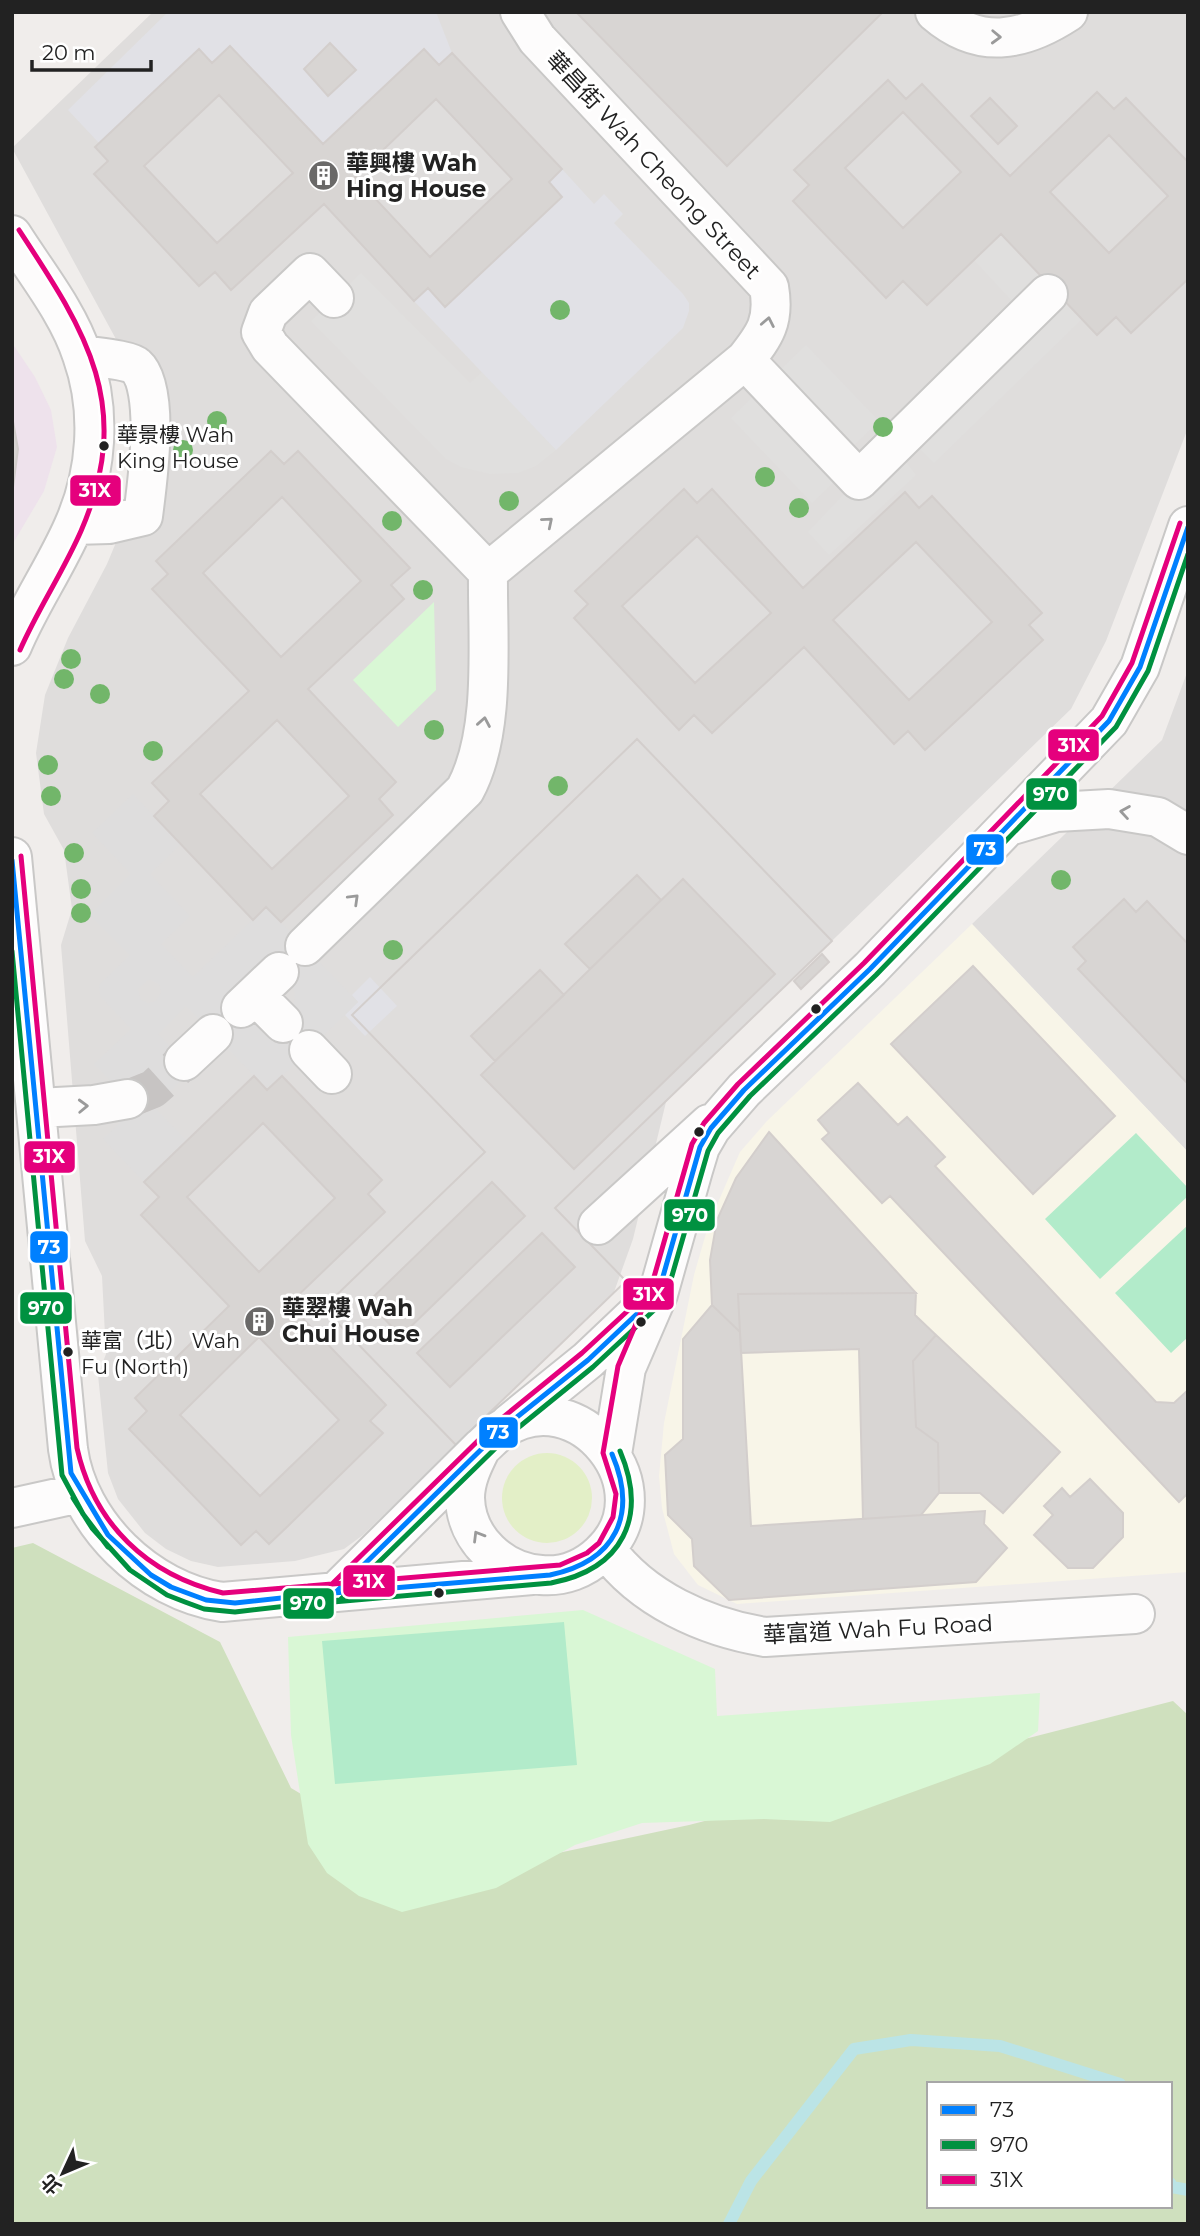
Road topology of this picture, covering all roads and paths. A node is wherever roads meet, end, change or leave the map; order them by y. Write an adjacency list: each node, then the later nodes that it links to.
1 (520, 12): 8 (street, 華昌街 Wah Cheong Street, one-way to 1)
2 (935, 12): 3 (street, one-way to 3)
3 (1068, 12)
4 (12, 235): 7 (street)
5 (1048, 294): 8 (street)
6 (334, 298): 11 (street)
7 (83, 355): 9 (street); 9 (street)
8 (745, 360): 11 (street, 華昌街 Wah Cheong Street, one-way to 8)
9 (74, 525): 12 (street)
10 (1188, 526): 13 (street)
11 (488, 572): 16 (street, one-way to 11)
12 (12, 646)
13 (1007, 827): 14 (street, one-way to 13); 21 (street)
14 (1188, 835)
15 (12, 857): 20 (street)
16 (283, 1023)
17 (213, 1034): 18 (street)
18 (184, 1061)
19 (128, 1099): 20 (street, one-way to 19)
20 (38, 1108): 26 (street)
21 (723, 1112): 22 (street); 23 (street)
22 (598, 1225)
23 (658, 1294): 24 (street); 25 (street)
24 (491, 1439): 25 (street); 29 (street, one-way to 24); 30 (street)
25 (612, 1454): 28 (street)
26 (80, 1493): 27 (street); 30 (street)
27 (12, 1508)
28 (606, 1549): 29 (street); 31 (street, 華富道 Wah Fu Road)
29 (532, 1574): 30 (street)
30 (336, 1592)
31 (1135, 1614)

